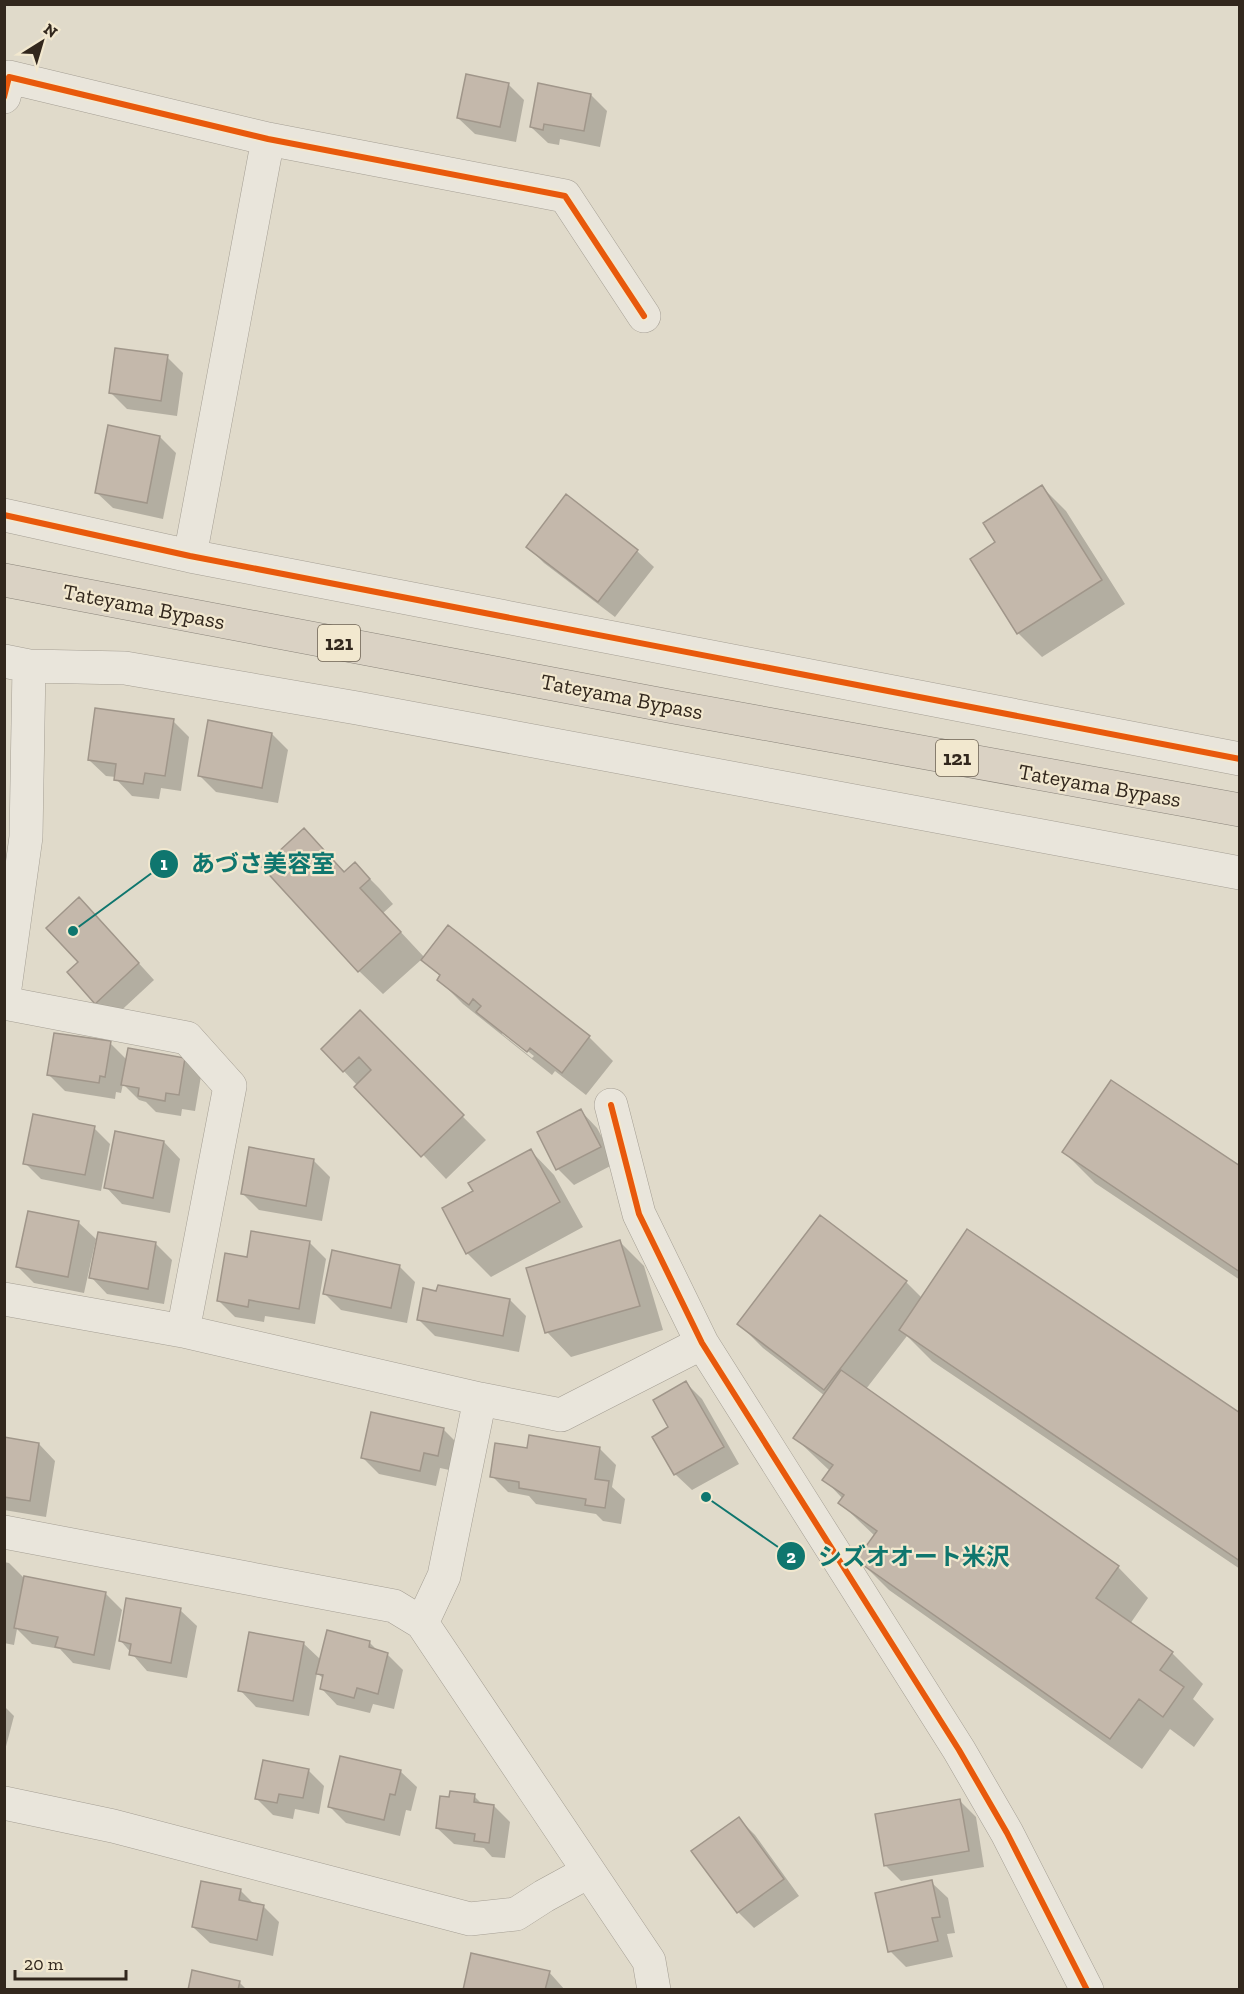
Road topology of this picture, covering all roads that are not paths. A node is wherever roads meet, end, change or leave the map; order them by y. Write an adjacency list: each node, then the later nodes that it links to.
1 (4, 97): 2 (street)
2 (268, 139): 3 (street); 5 (street)
3 (644, 316)
4 (4, 515): 5 (street)
5 (190, 556): 8 (street)
6 (4, 580): 9 (highway, Tateyama Bypass / 121)
7 (17, 664): 10 (street); 11 (street)
8 (1239, 759)
9 (1239, 810)
10 (1239, 873)
11 (4, 995)
12 (4, 1003): 15 (street)
13 (611, 1105): 16 (street)
14 (4, 1299): 15 (street)
15 (183, 1331): 17 (street)
16 (702, 1343): 17 (street); 23 (street)
17 (480, 1399): 19 (street)
18 (4, 1532): 19 (street)
19 (422, 1623): 21 (street)
20 (4, 1803): 21 (street)
21 (588, 1872): 22 (street)
22 (654, 1989)
23 (1087, 1989)

